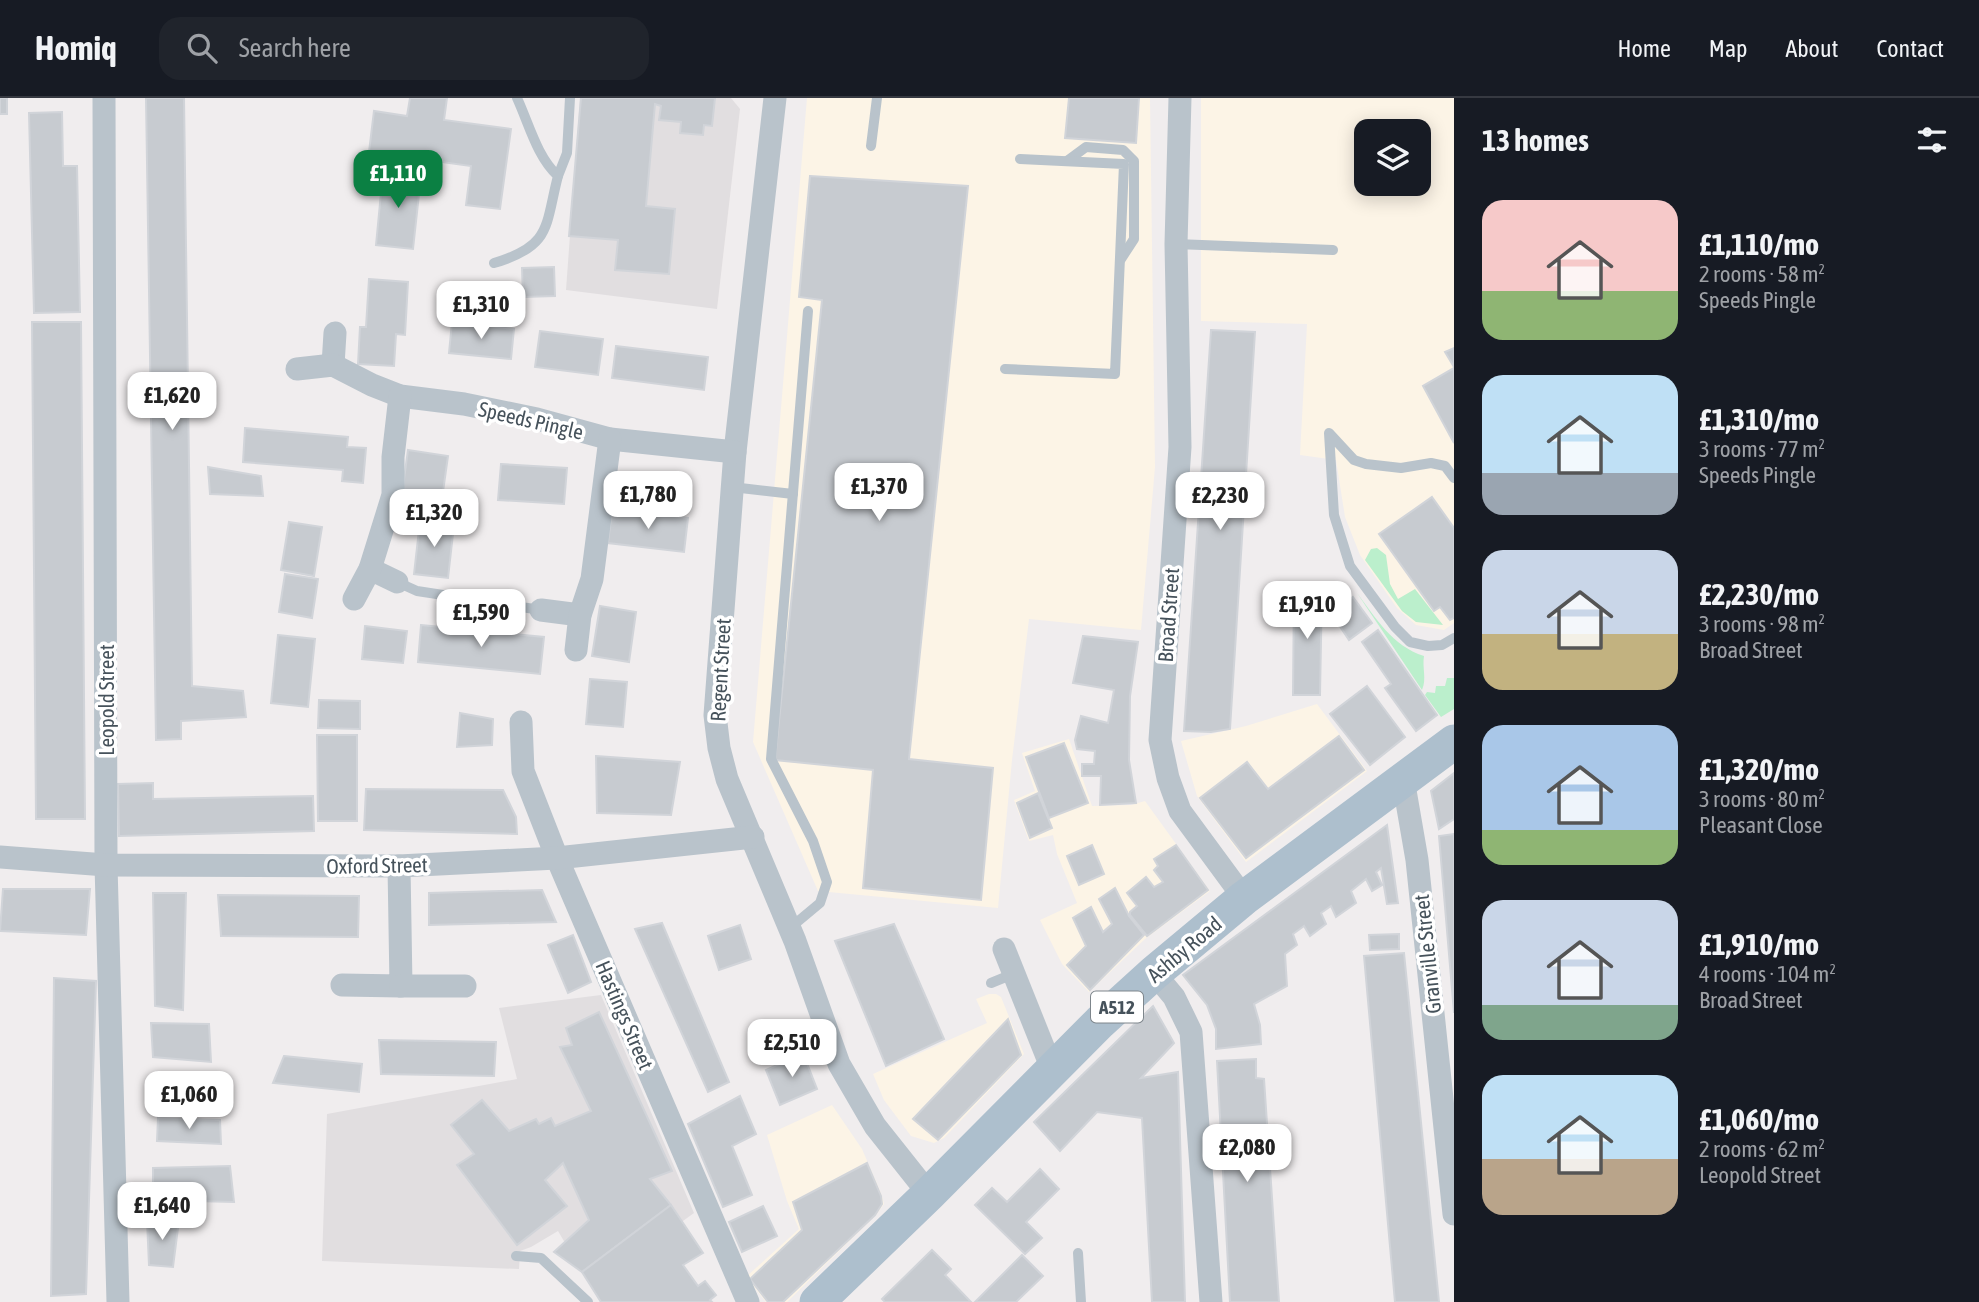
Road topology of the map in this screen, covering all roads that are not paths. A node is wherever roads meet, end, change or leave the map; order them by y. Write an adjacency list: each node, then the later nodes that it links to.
1 (104, 98): 37 (street, Leopold Street)
2 (517, 98): 9 (lane)
3 (570, 98): 9 (lane)
4 (775, 98): 20 (street, Regent Street)
5 (877, 98): 7 (lane)
6 (1180, 98): 10 (street, Broad Street)
7 (871, 146)
8 (1020, 159): 17 (lane)
9 (558, 176): 12 (lane)
10 (1176, 244): 11 (lane); 39 (street, Broad Street)
11 (1333, 250)
12 (495, 263)
13 (808, 311): 23 (lane)
14 (335, 333): 15 (street)
15 (333, 365): 16 (street); 18 (street, Speeds Pingle)
16 (297, 369)
17 (1005, 369)
18 (400, 396): 19 (street, Speeds Pingle); 24 (street)
19 (610, 439): 20 (street, Speeds Pingle); 28 (street)
20 (735, 452): 22 (street, Regent Street)
21 (1454, 478): 29 (lane)
22 (732, 487): 23 (lane); 34 (street, Regent Street)
23 (793, 494): 40 (lane)
24 (370, 569): 25 (street); 26 (street)
25 (397, 582): 27 (lane)
26 (354, 599)
27 (541, 610): 28 (street)
28 (580, 615): 30 (street)
29 (1454, 638)
30 (576, 650)
31 (521, 722): 36 (street, Hastings Street)
32 (1454, 742): 33 (main road, Ashby Road / A512)
33 (1404, 779): 39 (main road, Ashby Road / A512); 50 (street, Granville Street)
34 (752, 836): 36 (street, Oxford Street); 40 (street, Regent Street)
35 (0, 857): 37 (street, Oxford Street)
36 (557, 858): 38 (street, Oxford Street); 55 (street, Hastings Street)
37 (106, 865): 38 (street, Oxford Street); 53 (street, Leopold Street)
38 (399, 866): 46 (street)
39 (1244, 898): 42 (main road, Ashby Road / A512)
40 (790, 928): 49 (street, Regent Street)
41 (1004, 949): 43 (street)
42 (1154, 973): 48 (main road, Ashby Road / A512); 58 (street)
43 (1013, 974): 44 (lane); 48 (street)
44 (991, 983)
45 (342, 985): 46 (street)
46 (401, 986): 47 (street)
47 (465, 986)
48 (1052, 1069): 49 (main road, Ashby Road / A512)
49 (929, 1194): 56 (main road, Ashby Road / A512)
50 (1454, 1214)
51 (1078, 1253): 57 (lane)
52 (516, 1256): 54 (lane)
53 (118, 1302)
54 (588, 1302)
55 (748, 1302)
56 (817, 1302)
57 (1081, 1302)
58 (1211, 1302)

